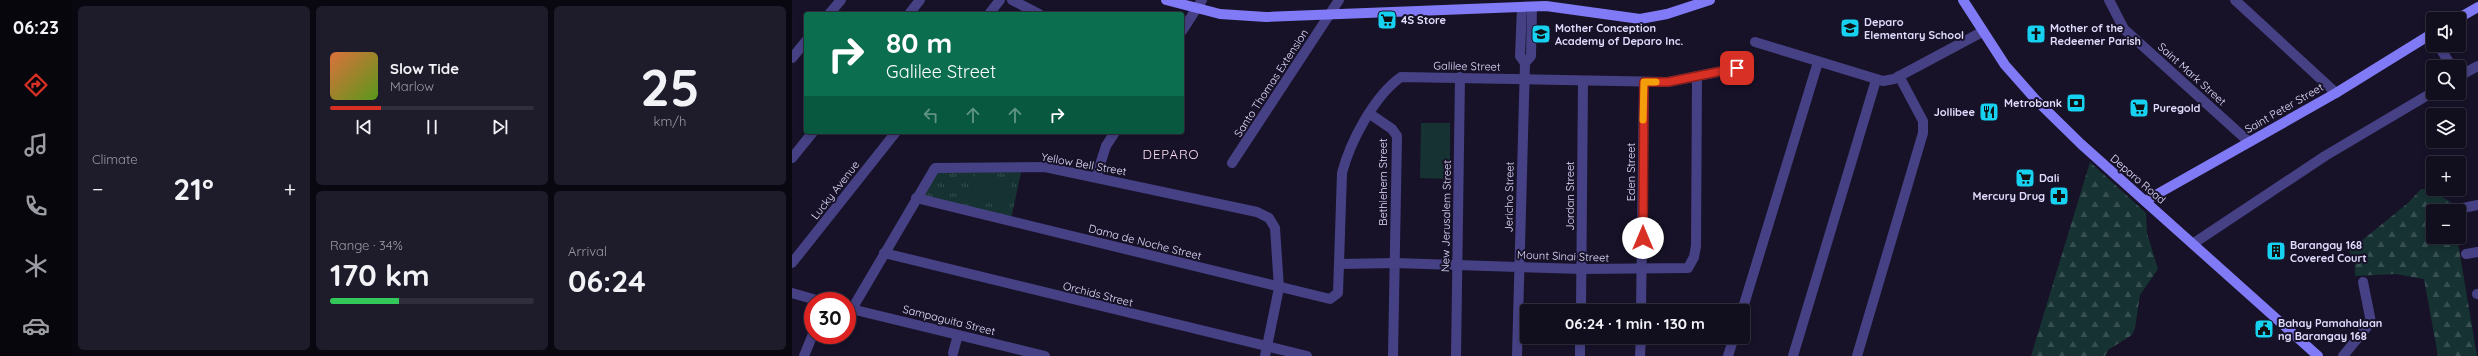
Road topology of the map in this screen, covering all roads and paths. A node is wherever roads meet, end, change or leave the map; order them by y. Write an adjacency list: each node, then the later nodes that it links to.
1 (841, 0): 16 (street)
2 (920, 0): 17 (street)
3 (1000, 0): 18 (street)
4 (1012, 0): 19 (street)
5 (1166, 0): 15 (street)
6 (1202, 0): 15 (street)
7 (1339, 0): 21 (street, Santo Thomas Extension)
8 (1710, 0): 12 (street)
9 (1963, 0): 23 (street, Deparo Road)
10 (2109, 0): 45 (street, Saint Mark Street)
11 (2236, 0): 39 (street)
12 (1545, 3): 13 (street)
13 (1527, 7): 21 (street); 35 (street, Jericho Street)
14 (2478, 7): 20 (street)
15 (1196, 10): 21 (street); 22 (street)
16 (831, 12)
17 (911, 12)
18 (991, 12)
19 (1035, 12)
20 (2466, 14)
21 (1329, 16): 47 (street, Santo Thomas Extension)
22 (1184, 28)
23 (1982, 32): 32 (street); 50 (street, Deparo Road)
24 (2426, 38): 39 (street, Saint Peter Street)
25 (1755, 42): 28 (street)
26 (804, 43): 27 (street)
27 (792, 58)
28 (1818, 62): 36 (street); 71 (street)
29 (2478, 66): 31 (street)
30 (1737, 68): 34 (street, Galilee Street)
31 (2466, 72)
32 (1899, 76): 36 (street); 90 (street)
33 (1460, 77): 35 (street, Galilee Street); 41 (street, Galilee Street); 60 (street, New Jerusalem Street)
34 (1697, 77): 38 (street, Galilee Street); 63 (street, Mount Sinai Street)
35 (1524, 79): 37 (street, Galilee Street); 61 (street, Jericho Street)
36 (1876, 80): 89 (street)
37 (1583, 81): 38 (street, Galilee Street); 62 (street, Jordan Street)
38 (1644, 82): 63 (street, Eden Street)
39 (2336, 93): 45 (street, Saint Peter Street)
40 (2426, 96): 53 (street)
41 (1370, 114): 58 (street, Bethlehem Street); 59 (street, Galilee Street)
42 (811, 134): 46 (street)
43 (894, 134): 57 (street, Lucky Avenue)
44 (1114, 134): 48 (street)
45 (2249, 142): 50 (street, Saint Peter Street)
46 (792, 158)
47 (1232, 163)
48 (1096, 177): 49 (street, Yellow Bell Street); 65 (street, Yellow Bell Street)
49 (916, 198): 55 (street, Yellow Bell Street); 65 (street, Dama de Noche Street)
50 (2145, 201): 53 (street, Deparo Road)
51 (2478, 204): 52 (street)
52 (2466, 207)
53 (2194, 243): 91 (street, Deparo Road)
54 (2478, 252): 56 (street)
55 (884, 253): 68 (street, Yellow Bell Street); 78 (street, Orchids Street)
56 (2466, 254)
57 (792, 263)
58 (1395, 263): 59 (street, Mount Sinai Street); 60 (street, Mount Sinai Street); 83 (street)
59 (1340, 264): 65 (street, Dama de Noche Street)
60 (1457, 264): 61 (street, Mount Sinai Street); 84 (street, New Jerusalem Street)
61 (1520, 266): 62 (street, Mount Sinai Street); 85 (street, Jericho Street)
62 (1582, 269): 63 (street, Mount Sinai Street); 69 (street, Jordan Street)
63 (1643, 270): 70 (street, Eden Street)
64 (2362, 282): 92 (street)
65 (1279, 288): 78 (street, Yellow Bell Street)
66 (792, 293): 67 (street)
67 (804, 296)
68 (856, 297)
69 (1581, 304)
70 (1642, 304)
71 (1744, 304)
72 (856, 310): 73 (street, Sampaguita Street)
73 (958, 335): 79 (street); 81 (street, Sampaguita Street)
74 (809, 344): 80 (street)
75 (1580, 344): 86 (street)
76 (1641, 344): 87 (street)
77 (1732, 344): 88 (street)
78 (1266, 351): 82 (street, Orchids Street)
79 (953, 352)
80 (804, 356)
81 (1045, 356)
82 (1307, 356)
83 (1393, 356)
84 (1456, 356)
85 (1517, 356)
86 (1580, 356)
87 (1640, 356)
88 (1728, 356)
89 (1792, 356)
90 (1857, 356)
91 (2318, 356)
92 (2343, 356)

